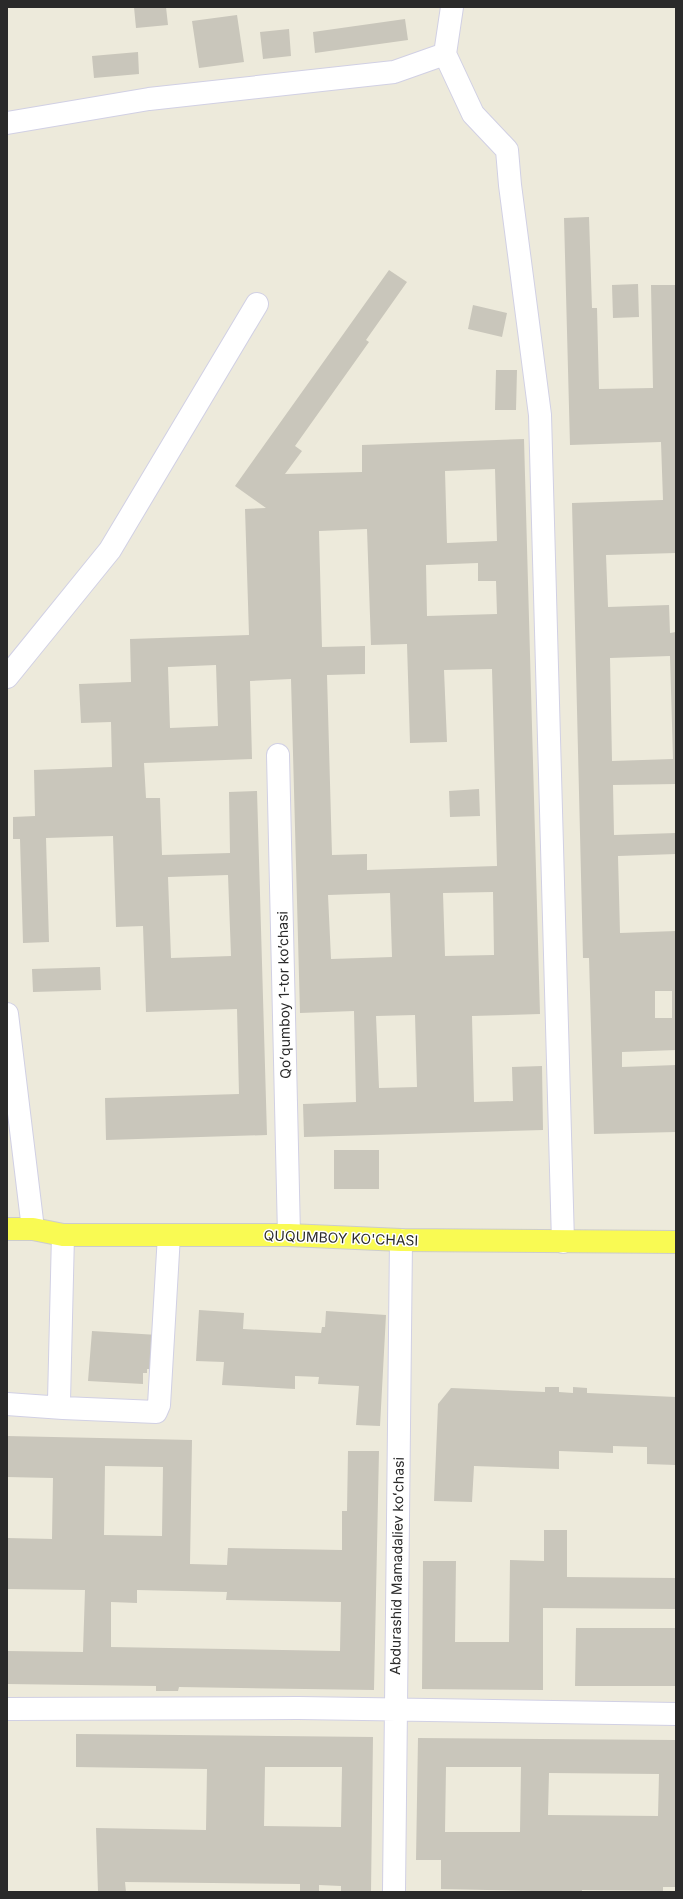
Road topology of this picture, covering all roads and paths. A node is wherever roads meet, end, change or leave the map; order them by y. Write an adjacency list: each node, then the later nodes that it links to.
1 (452, 7): 2 (street)
2 (445, 54): 3 (street); 14 (street)
3 (7, 123)
4 (258, 304): 5 (street)
5 (7, 677)
6 (278, 755): 12 (street, Qoʻqumboy 1-tor koʼchasi)
7 (7, 1014): 9 (street)
8 (7, 1229): 9 (main road, QUQUMBOY KO'CHASI)
9 (33, 1229): 10 (main road, QUQUMBOY KO'CHASI)
10 (63, 1235): 11 (main road, QUQUMBOY KO'CHASI); 17 (street)
11 (169, 1235): 12 (main road, QUQUMBOY KO'CHASI); 17 (street)
12 (289, 1235): 13 (main road, QUQUMBOY KO'CHASI)
13 (401, 1240): 14 (main road, QUQUMBOY KO'CHASI); 19 (street, Abdurashid Mamadaliev koʻchasi)
14 (563, 1242): 15 (main road, QUQUMBOY KO'CHASI)
15 (676, 1242)
16 (7, 1404): 17 (street)
17 (63, 1408)
18 (7, 1709): 19 (street)
19 (395, 1710): 20 (street); 21 (street, Abdurashid Mamadaliev koʻchasi)
20 (676, 1714)
21 (394, 1892)

